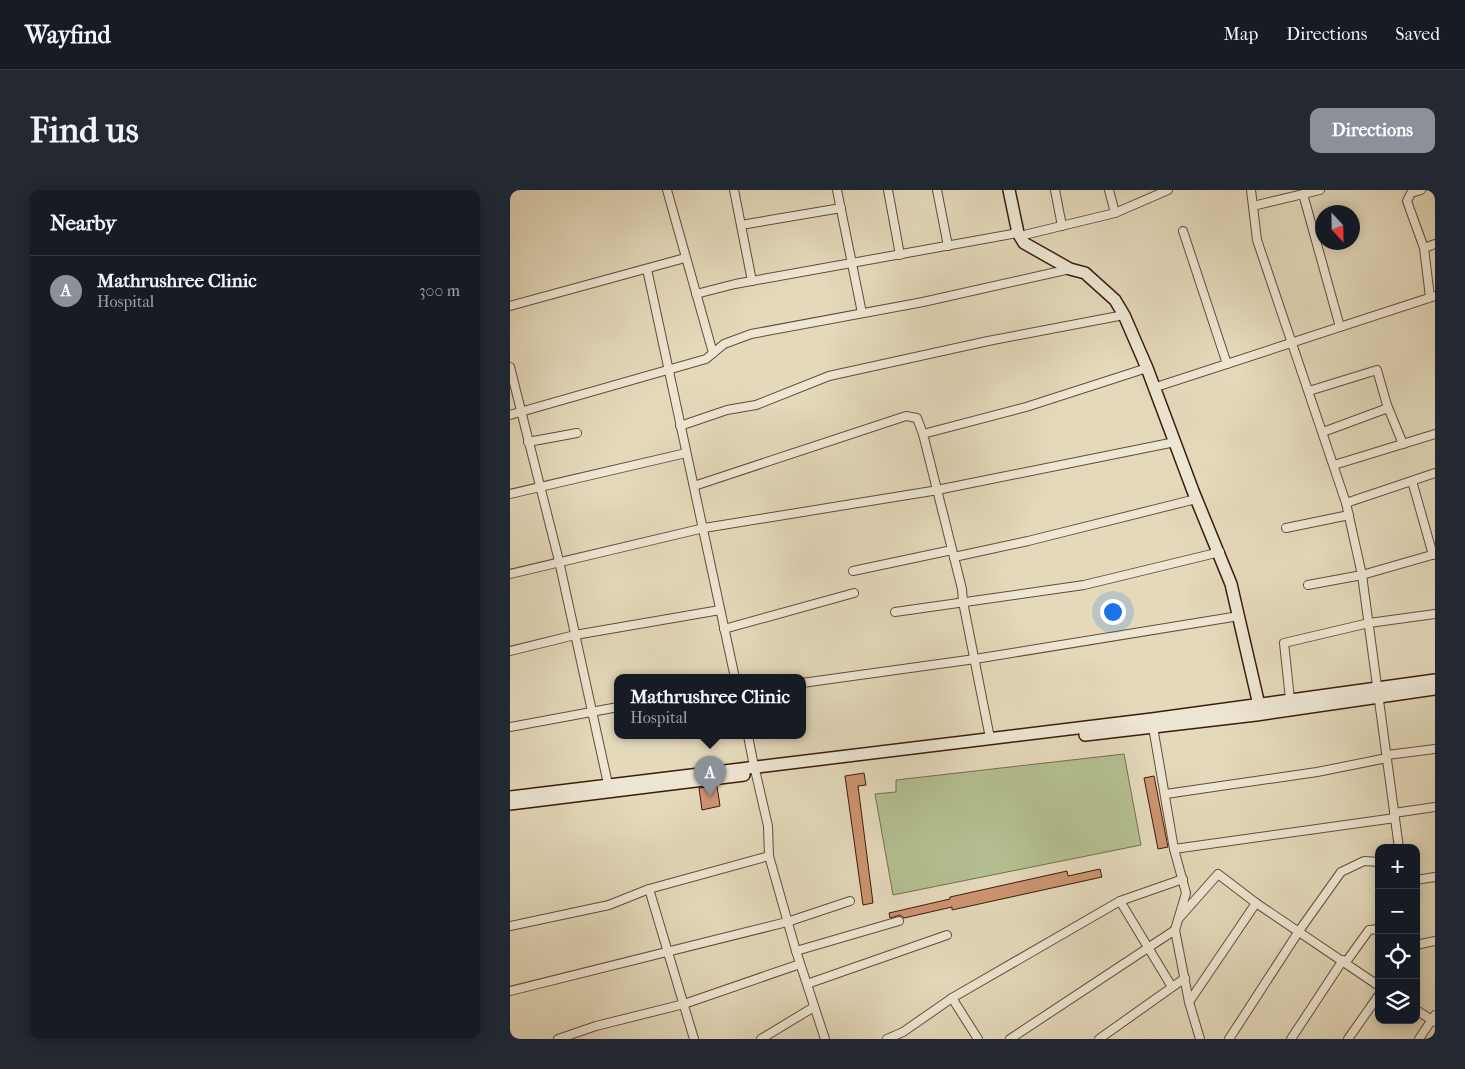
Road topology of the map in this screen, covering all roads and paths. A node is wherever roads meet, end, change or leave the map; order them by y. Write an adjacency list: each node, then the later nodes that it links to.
1 (667, 190): 25 (street)
2 (734, 190): 17 (street)
3 (837, 190): 15 (street)
4 (888, 190): 24 (street)
5 (937, 190): 22 (street)
6 (1009, 190): 20 (main road)
7 (1056, 190): 18 (street)
8 (1109, 190): 16 (street)
9 (1168, 190): 16 (street)
10 (1250, 190): 14 (street)
11 (1320, 190): 13 (street)
12 (1421, 190): 23 (street)
13 (1303, 194): 14 (street); 35 (street)
14 (1253, 206): 36 (street)
15 (841, 208): 17 (street); 26 (street)
16 (1115, 213): 18 (street)
17 (741, 225): 29 (street)
18 (1062, 226): 20 (street)
19 (1183, 232): 38 (street)
20 (1019, 235): 22 (street); 28 (main road)
21 (1435, 244): 23 (street)
22 (948, 246): 24 (street)
23 (1424, 248): 31 (street)
24 (900, 255): 26 (street)
25 (685, 258): 27 (street); 30 (street)
26 (853, 263): 29 (street); 33 (street)
27 (647, 269): 32 (street); 41 (street)
28 (1070, 269): 33 (street); 34 (main road)
29 (752, 281): 30 (street)
30 (696, 294): 37 (street)
31 (1432, 297): 35 (street)
32 (510, 306)
33 (862, 314): 37 (street)
34 (1124, 315): 40 (main road); 47 (street)
35 (1340, 327): 36 (street)
36 (1293, 342): 38 (street); 43 (street)
37 (713, 352): 41 (street)
38 (1227, 364): 42 (street)
39 (510, 367): 45 (street)
40 (1147, 368): 42 (main road); 50 (street)
41 (668, 369): 45 (street); 47 (street)
42 (1153, 388): 53 (main road)
43 (1309, 391): 44 (street); 48 (street)
44 (1388, 408): 48 (street); 54 (street)
45 (520, 412): 46 (street); 52 (street)
46 (510, 415)
47 (680, 426): 55 (street)
48 (1323, 432): 56 (street)
49 (577, 434): 52 (street)
50 (923, 434): 59 (street); 61 (street)
51 (1435, 434): 54 (street)
52 (528, 442): 60 (street)
53 (1175, 442): 61 (street); 63 (main road)
54 (1403, 444): 56 (street)
55 (686, 453): 59 (street); 60 (street)
56 (1334, 465): 64 (street)
57 (1435, 473): 58 (street)
58 (1412, 481): 64 (street); 70 (street)
59 (694, 486): 66 (street)
60 (540, 488): 62 (street); 71 (street)
61 (938, 490): 66 (street); 69 (street)
62 (510, 494)
63 (1196, 499): 68 (main road); 69 (street)
64 (1346, 503): 65 (street)
65 (1349, 515): 67 (street); 74 (street)
66 (704, 528): 71 (street); 78 (street)
67 (1286, 528)
68 (1220, 552): 77 (street); 81 (main road)
69 (953, 553): 72 (street); 77 (street)
70 (1434, 554): 74 (street)
71 (559, 561): 73 (street); 84 (street)
72 (853, 571)
73 (510, 574)
74 (1362, 575): 75 (street); 82 (street)
75 (1308, 585)
76 (854, 593): 83 (street)
77 (962, 602): 79 (street); 86 (street)
78 (720, 610): 83 (street); 84 (street)
79 (896, 612)
80 (1435, 614): 82 (street)
81 (1239, 616): 86 (street); 93 (main road)
82 (1369, 623): 91 (street); 92 (street)
83 (724, 629): 87 (street)
84 (575, 635): 85 (street); 95 (street)
85 (510, 651)
86 (975, 659): 89 (street); 98 (street)
87 (734, 674)
88 (1435, 680): 91 (main road)
89 (806, 682)
90 (1435, 688): 91 (main road)
91 (1377, 692): 92 (main road); 97 (main road); 101 (street)
92 (1290, 699): 93 (main road)
93 (1259, 705): 98 (main road)
94 (614, 708): 95 (street)
95 (593, 711): 96 (street); 103 (street)
96 (510, 727)
97 (1153, 727): 102 (main road); 104 (street)
98 (990, 738): 102 (main road)
99 (749, 739): 102 (street)
100 (1435, 749): 101 (street)
101 (1387, 756): 104 (street); 108 (street)
102 (755, 770): 103 (main road); 106 (main road); 111 (street)
103 (608, 784): 105 (main road)
104 (1166, 794): 110 (street)
105 (510, 796)
106 (510, 804)
107 (1435, 808): 108 (street)
108 (1395, 816): 109 (street); 110 (street)
109 (1398, 844)
110 (1174, 849): 114 (street)
111 (769, 856): 116 (street); 122 (street)
112 (1375, 862): 126 (street)
113 (1435, 877): 115 (street)
114 (1183, 879): 118 (street); 120 (street)
115 (1420, 879)
116 (649, 889): 123 (street); 131 (street)
117 (850, 901): 122 (street)
118 (1120, 902): 130 (street); 140 (street)
119 (1256, 903): 120 (street); 126 (street); 142 (street)
120 (1179, 918): 125 (street)
121 (899, 921): 132 (street)
122 (787, 922): 131 (street); 132 (street)
123 (510, 926)
124 (1375, 929): 133 (street)
125 (1175, 930): 130 (street); 135 (street)
126 (1299, 931): 133 (street); 156 (street)
127 (946, 936): 137 (street)
128 (1435, 941): 129 (street)
129 (1420, 943)
130 (1148, 948): 138 (street); 153 (street)
131 (668, 951): 139 (street); 143 (street)
132 (796, 952): 134 (street)
133 (1344, 961): 136 (street); 157 (street)
134 (800, 964): 137 (street); 143 (street)
135 (1184, 978): 138 (street); 142 (street)
136 (1375, 983)
137 (807, 984): 144 (street)
138 (1172, 987): 154 (street)
139 (510, 991)
140 (952, 998): 151 (street); 152 (street)
141 (1375, 1001): 158 (street)
142 (1189, 1002): 155 (street)
143 (684, 1004): 147 (street); 148 (street)
144 (814, 1006): 149 (street); 150 (street)
145 (1420, 1012): 146 (street)
146 (1434, 1019): 159 (street)
147 (558, 1039)
148 (694, 1039)
149 (761, 1039)
150 (825, 1039)
151 (887, 1039)
152 (978, 1039)
153 (1010, 1039)
154 (1099, 1039)
155 (1200, 1039)
156 (1229, 1039)
157 (1291, 1039)
158 (1348, 1039)
159 (1419, 1039)

